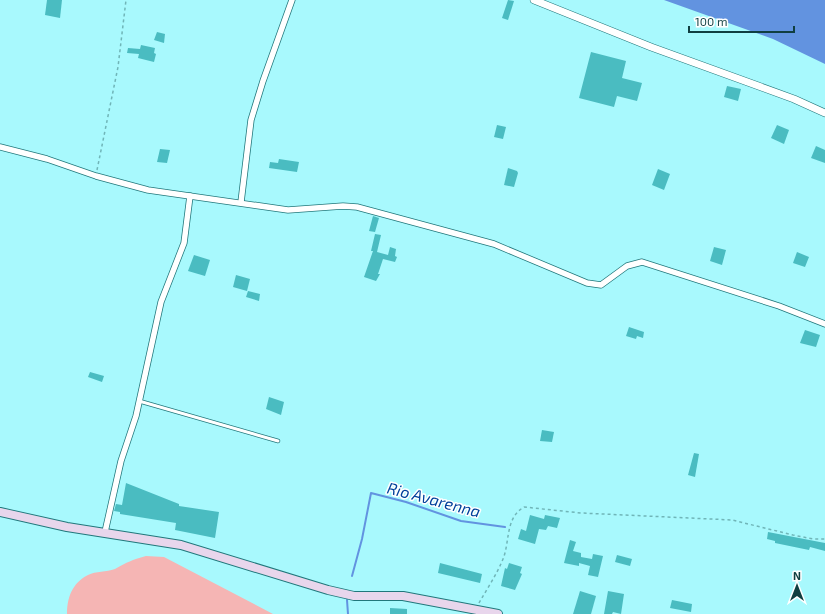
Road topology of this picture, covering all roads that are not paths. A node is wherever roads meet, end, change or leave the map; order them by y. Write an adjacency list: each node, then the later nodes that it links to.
1 (292, 0): 6 (street)
2 (534, 0): 3 (street)
3 (825, 113)
4 (0, 147): 5 (street)
5 (190, 196): 6 (street); 8 (street)
6 (240, 202): 7 (street)
7 (825, 324)
8 (139, 401): 9 (lane); 11 (street)
9 (278, 441)
10 (0, 512): 11 (main road)
11 (105, 532): 12 (main road)
12 (498, 614)

